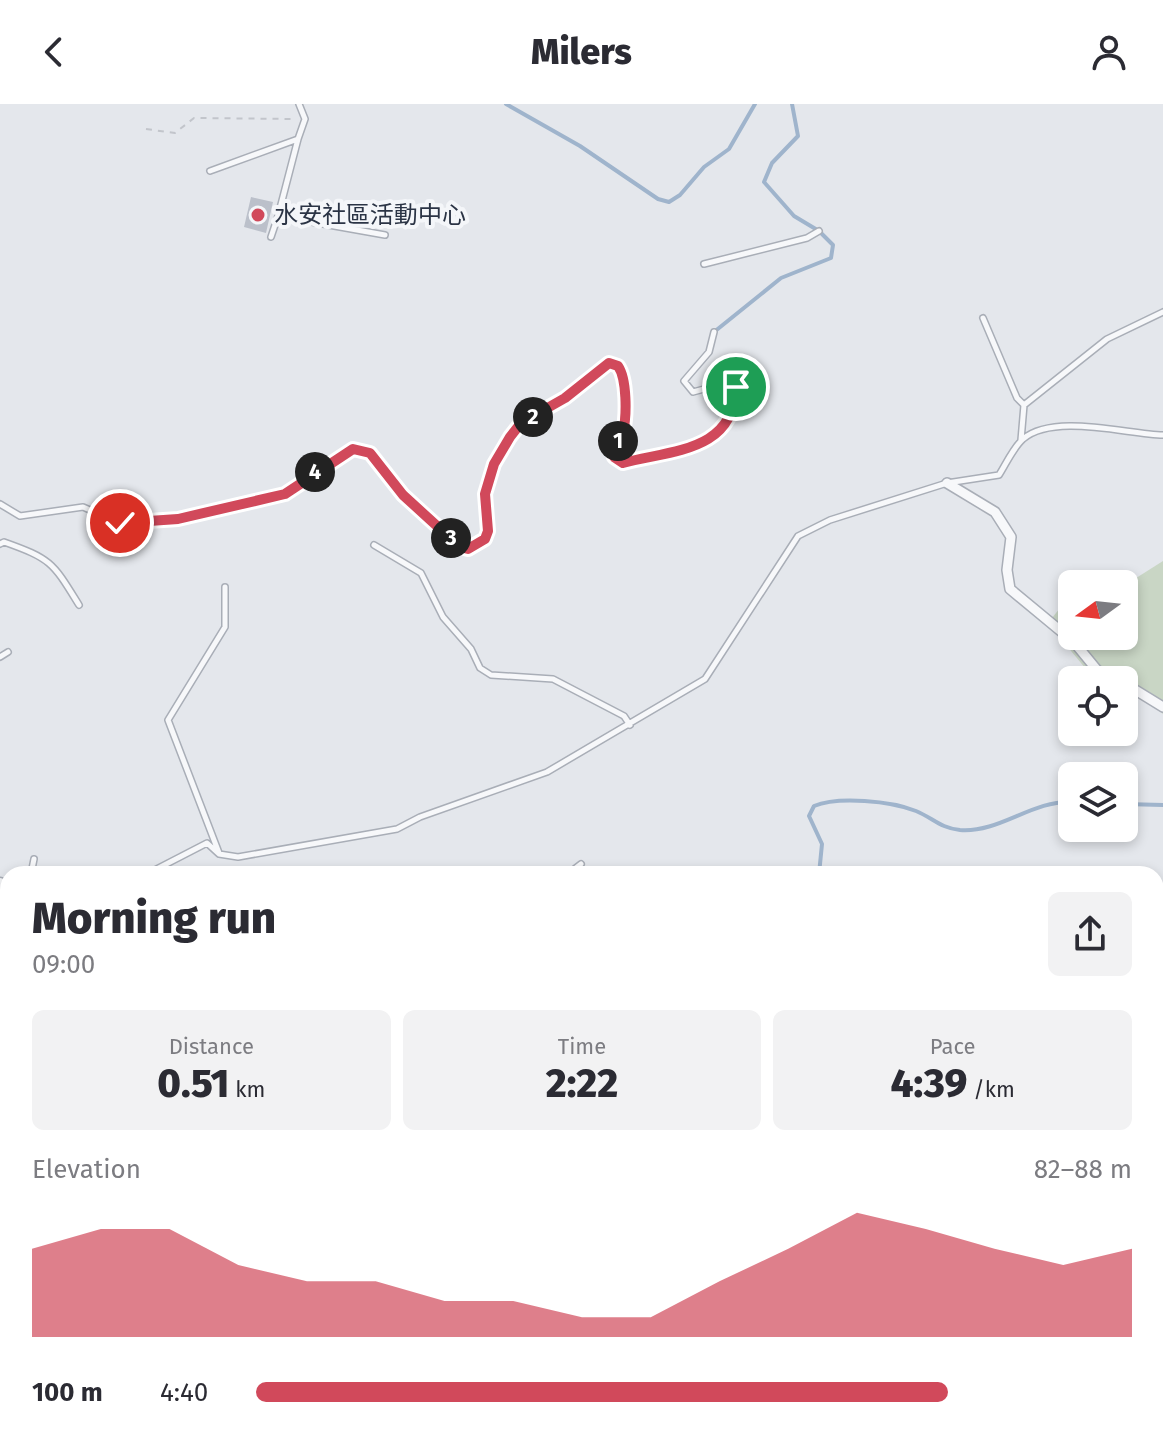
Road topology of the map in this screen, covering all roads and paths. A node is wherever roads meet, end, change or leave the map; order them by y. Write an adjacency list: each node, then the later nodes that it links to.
1 (299, 104): 2 (lane)
2 (305, 119): 3 (path); 4 (lane)
3 (146, 129)
4 (298, 139): 5 (lane); 6 (lane)
5 (210, 171)
6 (278, 216): 8 (lane); 9 (lane)
7 (819, 231): 10 (lane)
8 (385, 235)
9 (271, 237)
10 (704, 264)
11 (1163, 312): 14 (lane)
12 (983, 318): 14 (lane)
13 (714, 332): 18 (lane)
14 (1024, 405): 16 (lane)
15 (1163, 435): 16 (lane)
16 (1021, 441): 17 (lane)
17 (947, 483): 25 (street); 28 (lane)
18 (0, 504)
19 (0, 544): 22 (lane)
20 (374, 545): 28 (lane)
21 (225, 587): 29 (lane)
22 (79, 605)
23 (8, 652): 24 (lane)
24 (0, 657)
25 (1094, 666)
26 (1138, 692): 27 (street)
27 (1163, 707)
28 (630, 725): 29 (lane)
29 (219, 854): 33 (lane)
30 (34, 859): 32 (lane)
31 (581, 864): 34 (lane)
32 (33, 866)
33 (162, 866)
34 (578, 866)

